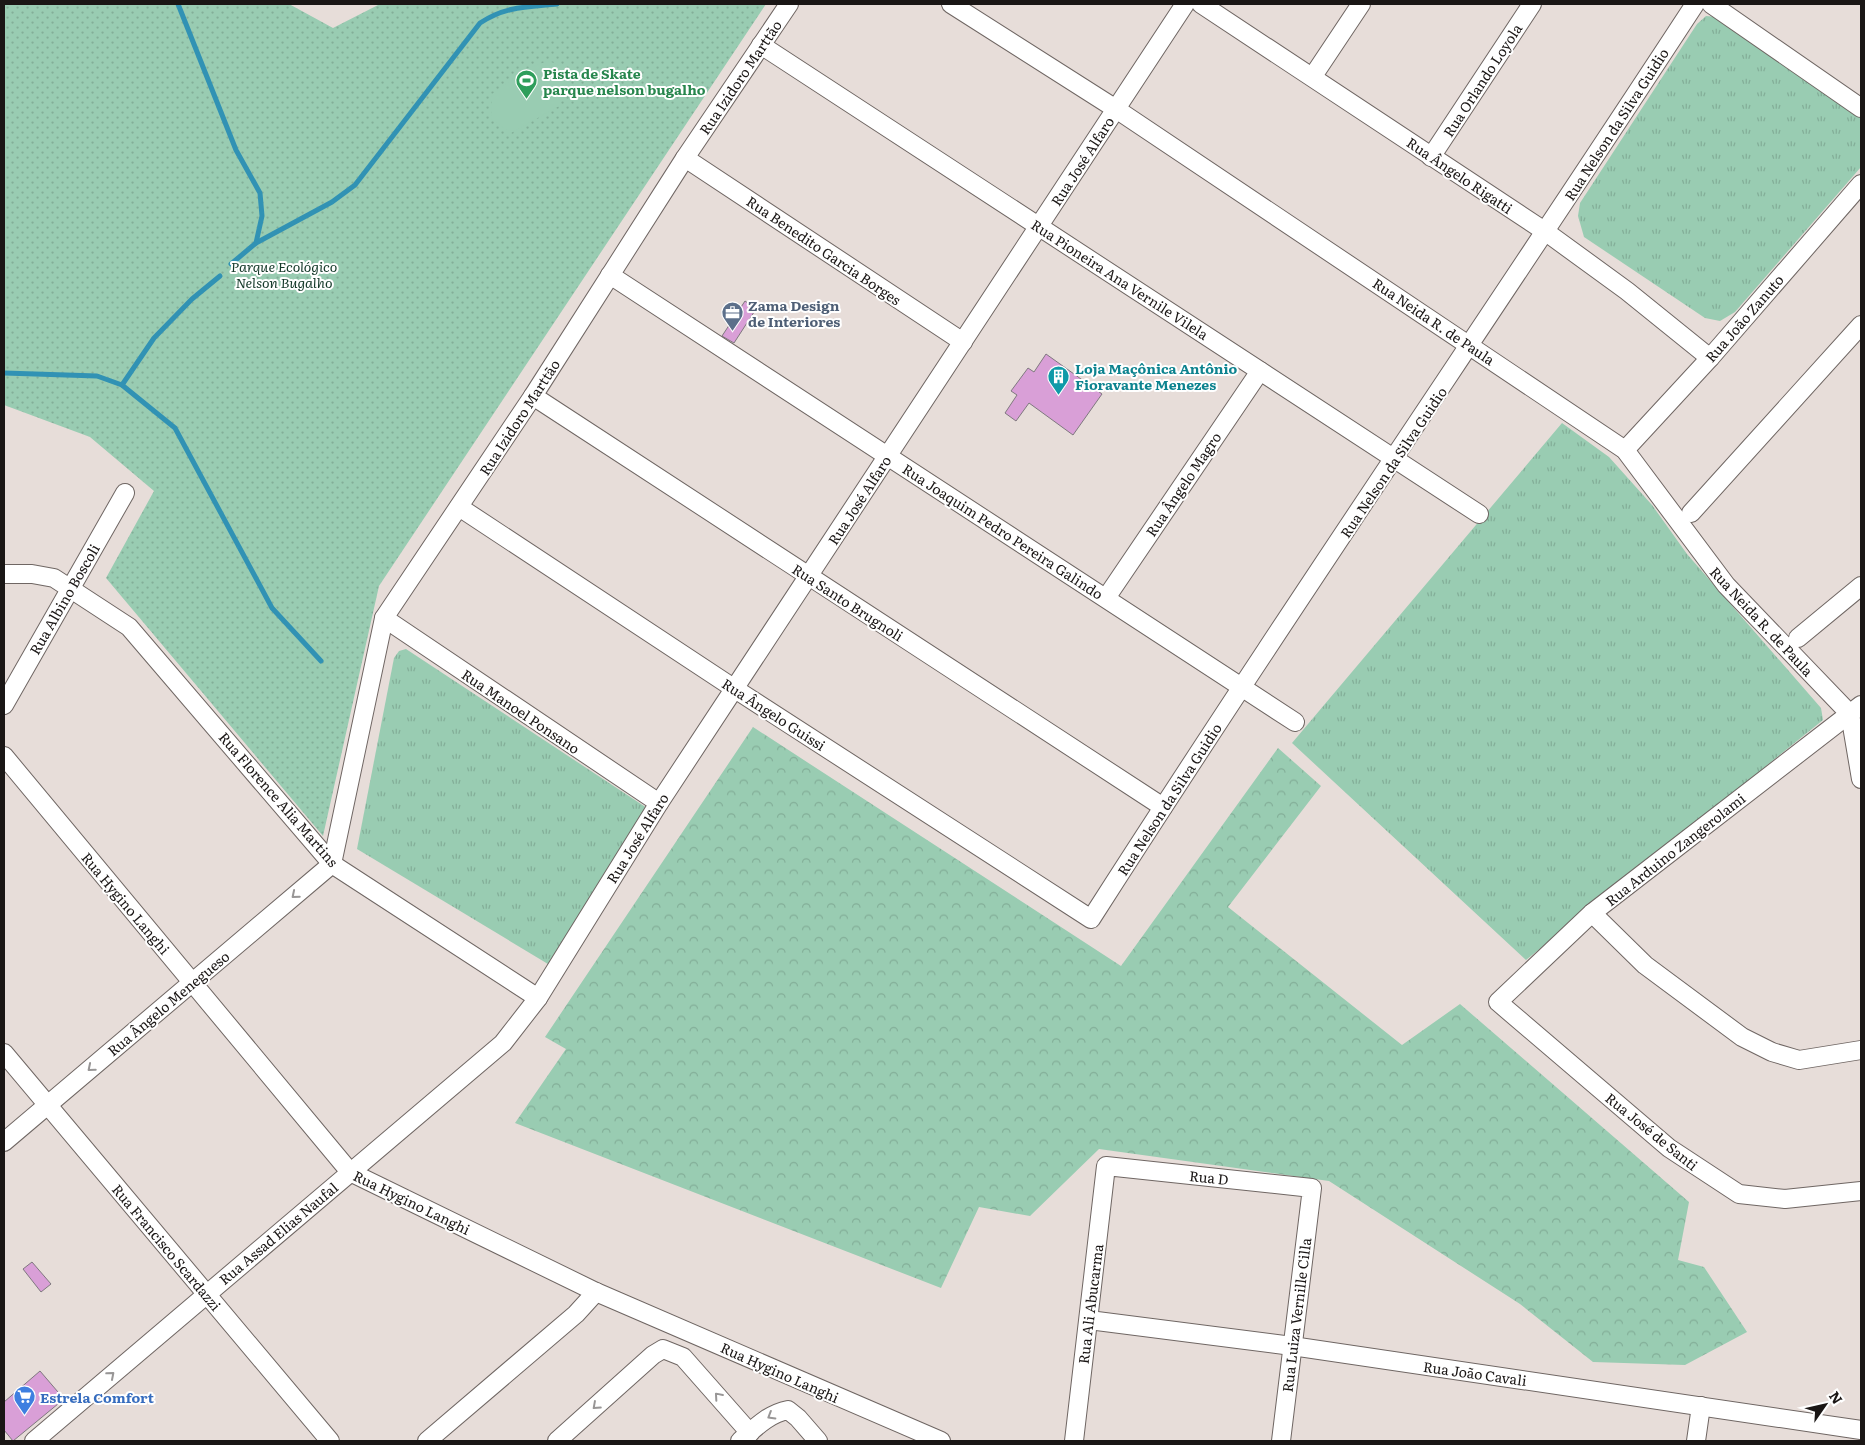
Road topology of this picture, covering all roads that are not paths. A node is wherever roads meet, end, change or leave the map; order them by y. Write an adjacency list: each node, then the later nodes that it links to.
1 (789, 4): 9 (street, Rua Izidoro Marttão)
2 (951, 4): 12 (street, Rua Neida R. de Paula)
3 (1185, 4): 12 (street, Rua José Alfaro)
4 (1201, 4): 10 (street, Rua Ângelo Rigatti)
5 (1361, 4): 10 (street)
6 (1532, 4): 13 (street, Rua Orlando Loyola)
7 (1695, 4): 17 (street, Rua Nelson da Silva Guidio)
8 (1712, 4): 11 (street)
9 (761, 45): 14 (street, Rua Izidoro Marttão); 16 (street, Rua Pioneira Ana Vernile Vilela)
10 (1313, 76): 13 (street, Rua Ângelo Rigatti)
11 (1861, 108)
12 (1116, 109): 16 (street, Rua José Alfaro); 21 (street, Rua Neida R. de Paula)
13 (1432, 157): 17 (street, Rua Ângelo Rigatti)
14 (685, 158): 18 (street, Rua Izidoro Marttão); 20 (street, Rua Benedito Garcia Borges)
15 (1861, 184): 22 (street, Rua João Zanuto)
16 (1039, 226): 20 (street, Rua José Alfaro); 23 (street, Rua Pioneira Ana Vernile Vilela)
17 (1546, 232): 21 (street, Rua Nelson da Silva Guidio); 22 (street, Rua Ângelo Rigatti)
18 (610, 275): 24 (street, Rua Izidoro Marttão); 26 (street, Rua Joaquim Pedro Pereira Galindo)
19 (1861, 325): 30 (street)
20 (963, 342): 26 (street, Rua José Alfaro)
21 (1470, 346): 25 (street, Rua Neida R. de Paula); 27 (street, Rua Nelson da Silva Guidio)
22 (1710, 358): 25 (street, Rua João Zanuto)
23 (1260, 371): 27 (street, Rua Pioneira Ana Vernile Vilela); 36 (street, Rua Ângelo Magro)
24 (533, 396): 29 (street, Rua Izidoro Marttão); 33 (street, Rua Santo Brugnoli)
25 (1626, 450): 42 (street, Rua Neida R. de Paula)
26 (888, 456): 33 (street, Rua José Alfaro); 36 (street, Rua Joaquim Pedro Pereira Galindo)
27 (1395, 459): 31 (street, Rua Pioneira Ana Vernile Vilela); 39 (street, Rua Nelson da Silva Guidio)
28 (125, 493): 35 (street, Rua Albino Boscoli)
29 (459, 507): 37 (street, Rua Izidoro Marttão); 40 (street, Rua Ângelo Guissi)
30 (1692, 513)
31 (1479, 514)
32 (4, 574): 35 (street, Rua Florence Alia Martins)
33 (809, 576): 40 (street, Rua José Alfaro); 47 (street, Rua Santo Brugnoli)
34 (1861, 586): 38 (street)
35 (70, 588): 41 (street, Rua Albino Boscoli); 48 (street, Rua Florence Alia Martins)
36 (1106, 598): 39 (street, Rua Joaquim Pedro Pereira Galindo)
37 (384, 618): 46 (street, Rua Manoel Ponsano); 48 (street, Rua Izidoro Marttão)
38 (1798, 638)
39 (1243, 688): 43 (street, Rua Joaquim Pedro Pereira Galindo); 47 (street, Rua Nelson da Silva Guidio)
40 (735, 689): 46 (street, Rua José Alfaro); 50 (street, Rua Ângelo Guissi)
41 (4, 705)
42 (1856, 710): 45 (street); 49 (street, Rua Arduino Zangerolami)
43 (1296, 722)
44 (4, 756): 51 (street, Rua Hygino Langhi)
45 (1861, 779)
46 (659, 803): 52 (street, Rua José Alfaro)
47 (1163, 807): 50 (street, Rua Nelson da Silva Guidio)
48 (332, 864): 51 (street, Rua Ângelo Menegueso, one-way to 51); 52 (street, Rua Florence Alia Martins)
49 (1592, 913): 53 (street, Rua Arduino Zangerolami); 54 (street)
50 (1091, 920)
51 (192, 982): 56 (street, Rua Ângelo Menegueso, one-way to 56); 59 (street, Rua Hygino Langhi)
52 (538, 998): 59 (street, Rua Assad Elias Naufal)
53 (1498, 1002): 61 (street, Rua José de Santi)
54 (1861, 1050)
55 (4, 1053): 56 (street, Rua Francisco Scardazzi)
56 (47, 1104): 57 (street, Rua Ângelo Menegueso); 63 (street, Rua Francisco Scardazzi)
57 (4, 1142)
58 (1106, 1166): 60 (street, Rua D); 64 (street, Rua Ali Abucarma)
59 (350, 1172): 62 (street, Rua Hygino Langhi); 63 (street, Rua Assad Elias Naufal)
60 (1312, 1188): 65 (street, Rua Luiza Vernille Cilla)
61 (1861, 1191)
62 (596, 1292): 68 (street, Rua Hygino Langhi); 72 (street)
63 (206, 1294): 70 (street, Rua Assad Elias Naufal, one-way to 63); 71 (street, Rua Francisco Scardazzi)
64 (1088, 1320): 65 (street, Rua João Cavali); 76 (street, Rua Ali Abucarma)
65 (1292, 1346): 66 (street, Rua João Cavali); 77 (street, Rua Luiza Vernille Cilla)
66 (1701, 1406): 67 (street, Rua João Cavali); 78 (street)
67 (1861, 1430)
68 (912, 1436): 75 (street, Rua Hygino Langhi)
69 (745, 1437): 73 (street, one-way to 73); 74 (street, one-way to 69)
70 (34, 1441)
71 (330, 1441)
72 (427, 1441)
73 (557, 1441)
74 (818, 1441)
75 (941, 1441)
76 (1074, 1441)
77 (1280, 1441)
78 (1696, 1441)

